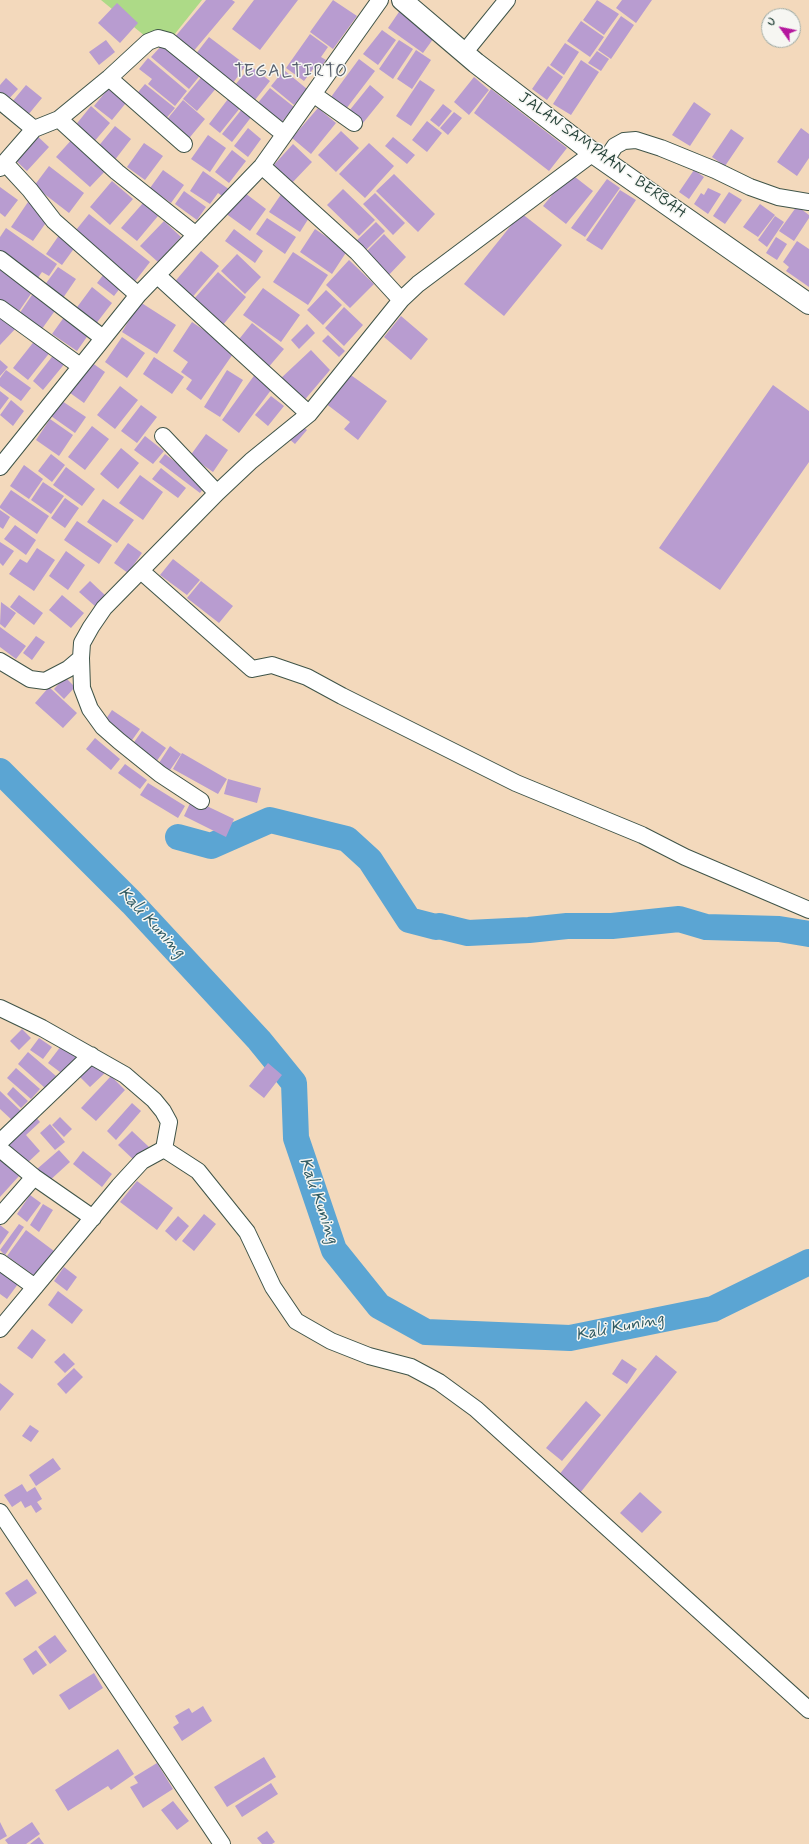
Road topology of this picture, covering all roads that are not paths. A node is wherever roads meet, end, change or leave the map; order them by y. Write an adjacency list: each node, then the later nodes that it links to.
1 (380, 0): 6 (street)
2 (402, 0): 4 (main road, JALAN SAMPAAN - BERBAH)
3 (507, 0): 4 (street)
4 (464, 53): 13 (main road, JALAN SAMPAAN - BERBAH)
5 (109, 78): 8 (street); 11 (street); 12 (street)
6 (313, 94): 9 (street); 11 (street)
7 (0, 101): 10 (street)
8 (59, 119): 10 (street); 17 (street)
9 (354, 123)
10 (34, 129): 14 (street)
11 (284, 134): 15 (street)
12 (184, 144)
13 (599, 157): 16 (street); 21 (street); 22 (main road, JALAN SAMPAAN - BERBAH)
14 (2, 165): 20 (street)
15 (262, 166): 17 (street); 21 (street)
16 (809, 202)
17 (196, 235): 19 (street)
18 (0, 260): 24 (street)
19 (158, 276): 20 (street); 26 (street)
20 (138, 295): 24 (street)
21 (401, 300): 26 (street)
22 (809, 304)
23 (0, 308): 25 (street)
24 (103, 338): 25 (street)
25 (80, 366): 28 (street)
26 (309, 414): 29 (street)
27 (163, 436): 29 (street)
28 (0, 467)
29 (217, 493): 30 (street)
30 (141, 571): 31 (street); 34 (street)
31 (81, 658): 32 (street); 33 (street)
32 (0, 661)
33 (201, 801)
34 (809, 910)
35 (0, 1008): 36 (street)
36 (91, 1055): 37 (street); 39 (street)
37 (0, 1142)
38 (0, 1149): 40 (street)
39 (164, 1149): 42 (street); 47 (street)
40 (34, 1177): 41 (street); 42 (street)
41 (0, 1216)
42 (93, 1218): 44 (street)
43 (0, 1262): 44 (street)
44 (35, 1287): 45 (street)
45 (0, 1329)
46 (0, 1512): 48 (street)
47 (809, 1710)
48 (222, 1844)

